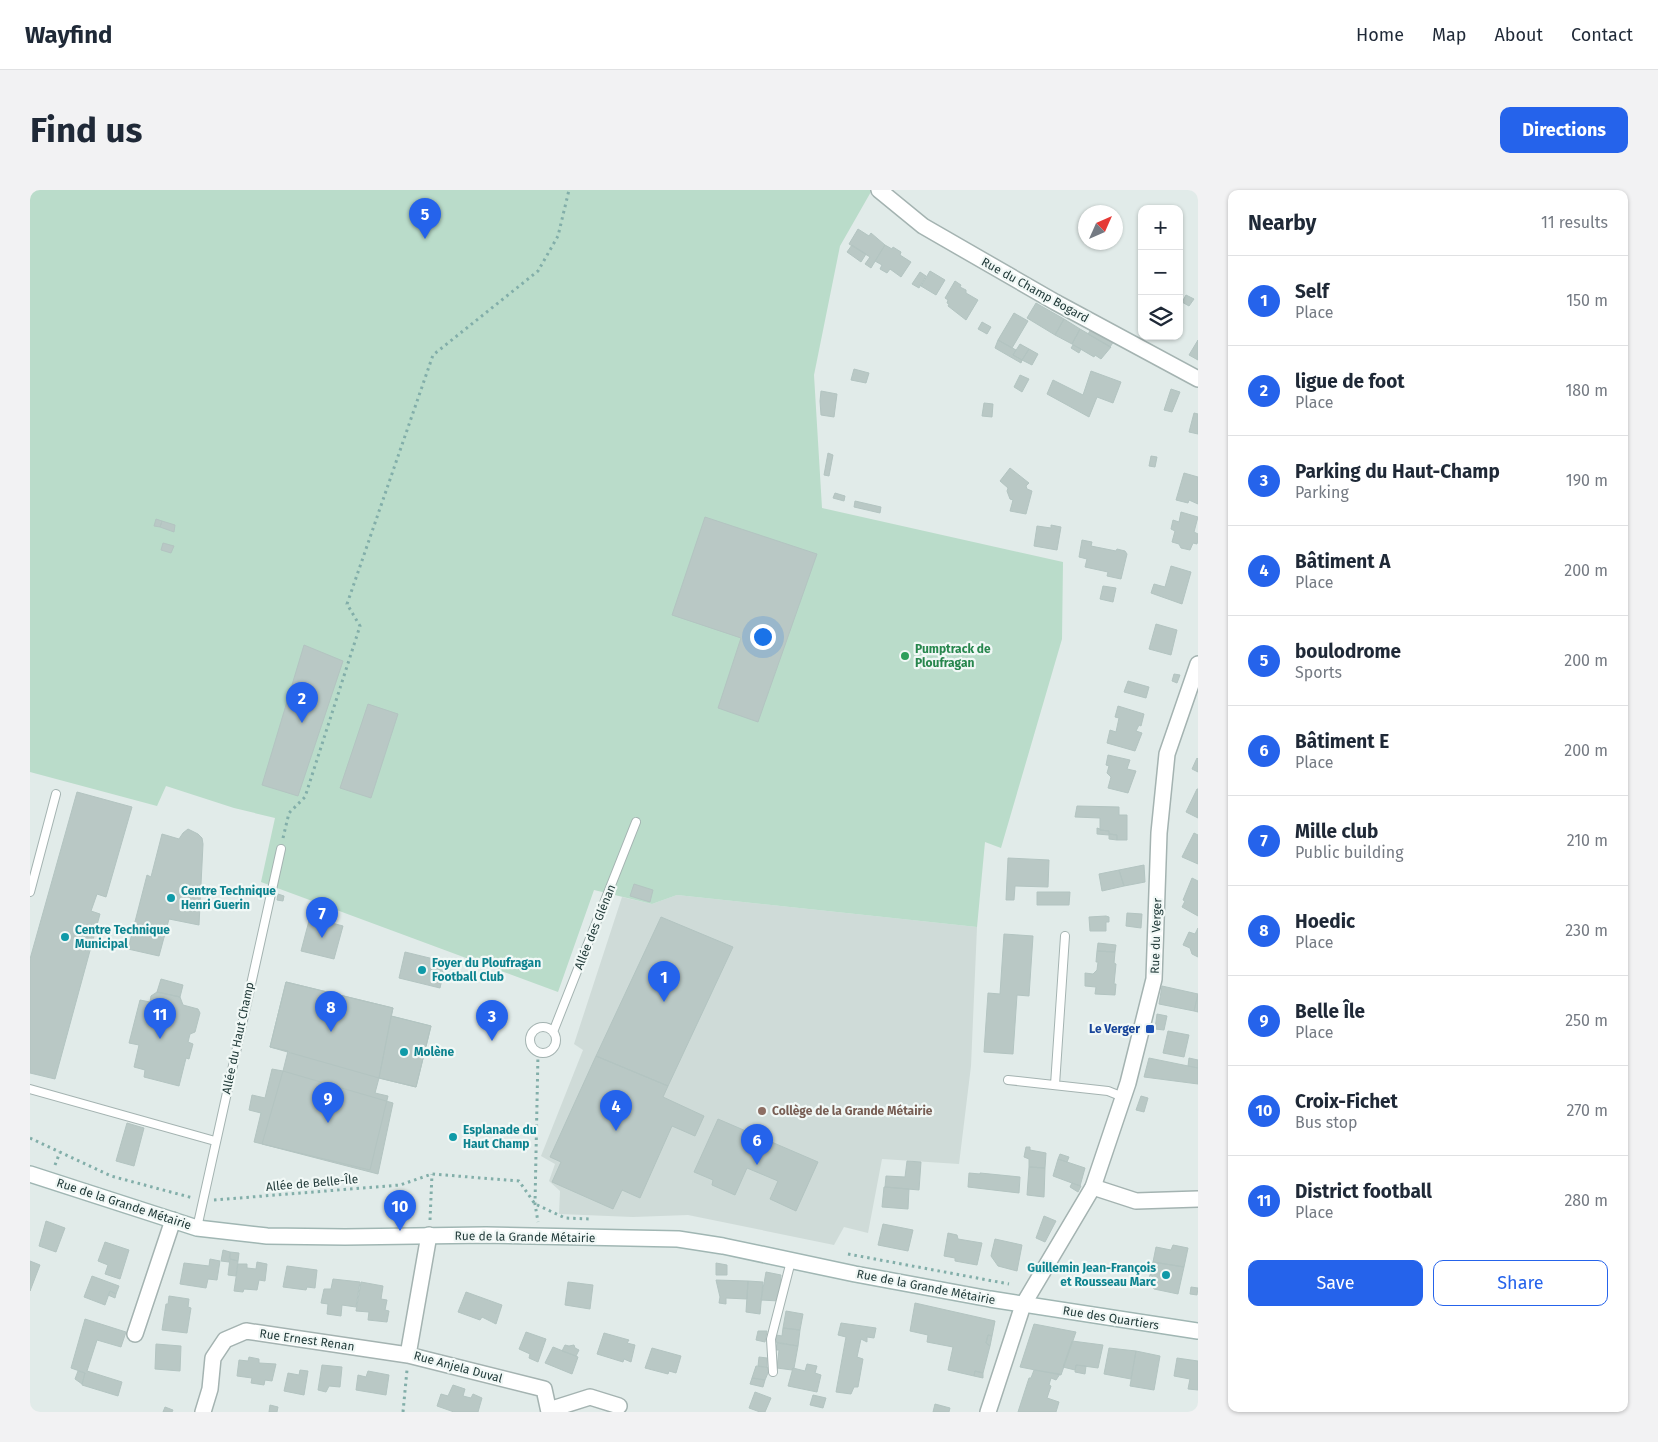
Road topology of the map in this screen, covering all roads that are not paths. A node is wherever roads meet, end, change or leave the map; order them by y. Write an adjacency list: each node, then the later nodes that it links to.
1 (879, 190): 2 (street, Rue du Champ Bogard)
2 (1198, 379)
3 (1198, 664): 13 (street, Rue du Verger)
4 (56, 794): 7 (lane)
5 (636, 822): 9 (lane, Allée des Glénan)
6 (281, 849): 14 (lane, Allée du Haut Champ)
7 (30, 892)
8 (1065, 936): 11 (lane)
9 (553, 1032): 9 (lane)
10 (1008, 1080): 11 (lane)
11 (1055, 1085): 13 (lane)
12 (30, 1089): 14 (lane)
13 (1123, 1097): 16 (street, Rue du Verger)
14 (215, 1141): 19 (lane, Allée du Haut Champ)
15 (30, 1174): 18 (street, Rue de la Grande Métairie)
16 (1093, 1187): 17 (street); 22 (street, Rue du Verger)
17 (1198, 1199)
18 (173, 1220): 19 (street, Rue de la Grande Métairie); 24 (street)
19 (196, 1228): 20 (street, Rue de la Grande Métairie)
20 (429, 1235): 21 (street, Rue de la Grande Métairie); 25 (street, Rue Anjela Duval)
21 (792, 1261): 22 (street, Rue de la Grande Métairie); 26 (lane)
22 (1023, 1305): 23 (street, Rue des Quartiers); 30 (street, Rue du Verger)
23 (1198, 1331)
24 (135, 1334)
25 (408, 1355): 28 (street, Rue Anjela Duval); 29 (street, Rue Ernest Renan)
26 (773, 1372)
27 (619, 1406): 28 (street)
28 (549, 1411)
29 (203, 1412)
30 (988, 1412)

